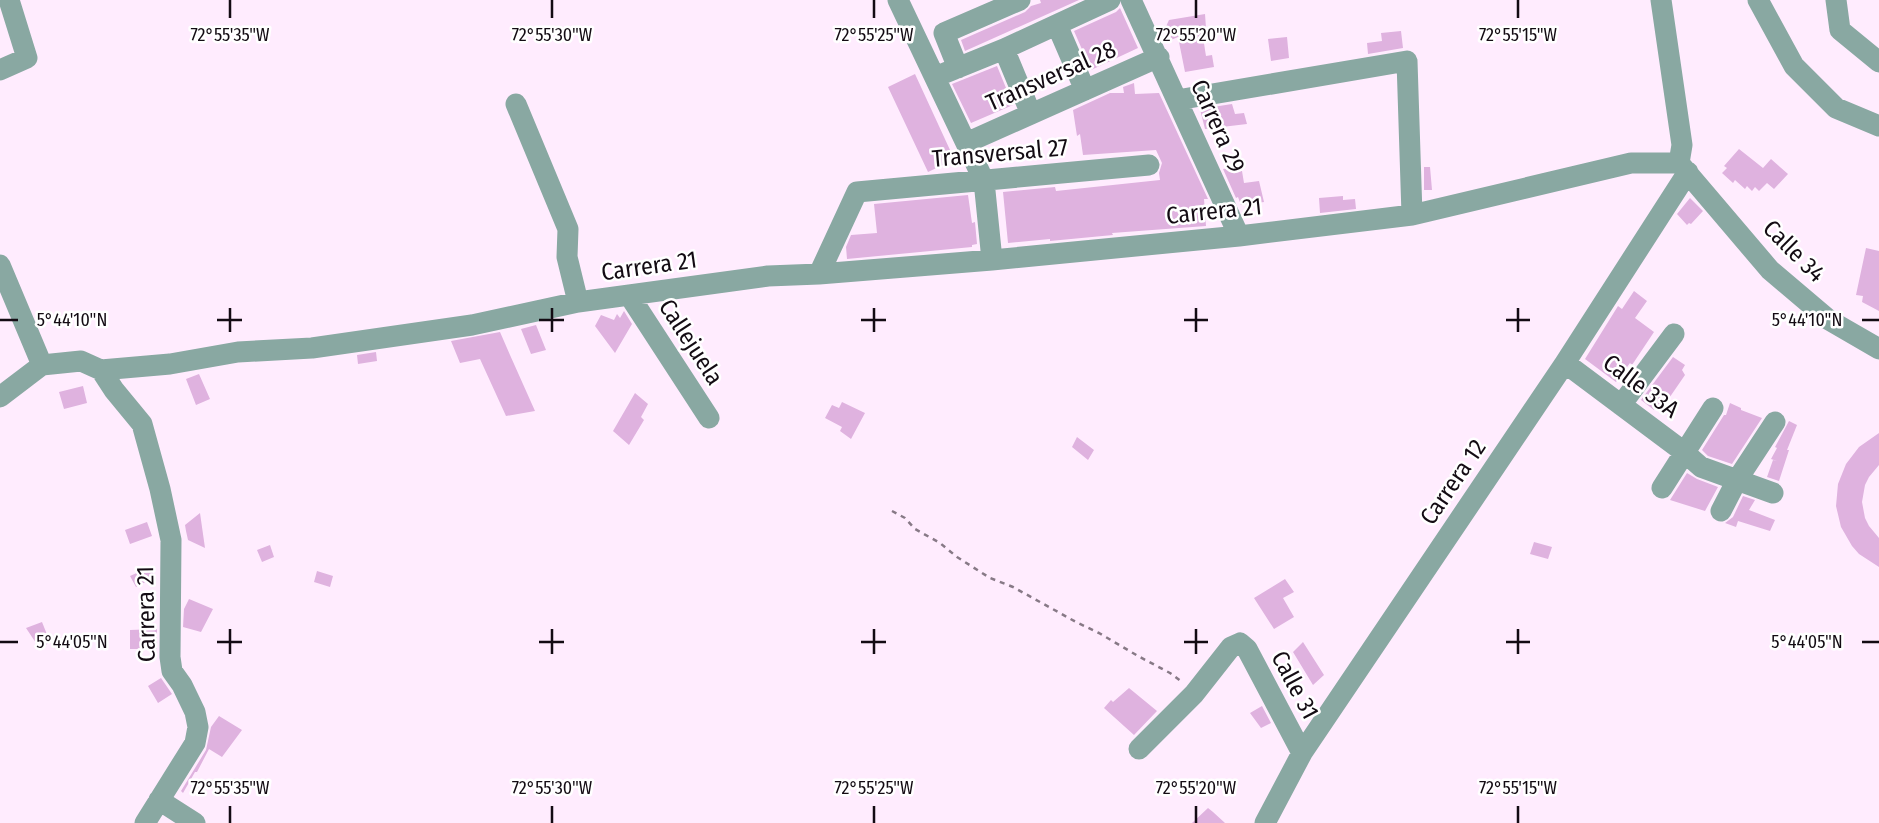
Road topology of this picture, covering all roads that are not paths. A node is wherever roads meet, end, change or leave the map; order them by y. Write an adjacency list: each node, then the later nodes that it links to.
1 (9, 0): 14 (street)
2 (898, 0): 15 (street)
3 (1020, 0): 13 (street)
4 (1110, 0): 9 (street)
5 (1131, 0): 11 (street, Carrera 29)
6 (1661, 0): 23 (street)
7 (1758, 0): 20 (street)
8 (1836, 0): 12 (street)
9 (1057, 25): 10 (street); 16 (street)
10 (1004, 49): 13 (street); 19 (street)
11 (1159, 57): 16 (street, Transversal 28); 17 (street, Carrera 29)
12 (1879, 62)
13 (958, 68): 15 (street)
14 (0, 70)
15 (935, 78): 21 (street)
16 (1084, 90): 19 (street, Transversal 28)
17 (1177, 100): 25 (street); 26 (street, Carrera 29)
18 (516, 104): 31 (street)
19 (1031, 114): 21 (street, Transversal 28)
20 (1879, 126)
21 (966, 144): 24 (street)
22 (1149, 165): 24 (street, Transversal 27)
23 (1683, 167): 25 (street, Carrera 21); 33 (street, Calle 34); 34 (street, Carrera 12)
24 (984, 181): 27 (street); 29 (street, Transversal 27)
25 (1412, 215): 26 (street, Carrera 21)
26 (1239, 236): 27 (street, Carrera 21)
27 (992, 260): 29 (street, Carrera 21)
28 (0, 265): 35 (street)
29 (819, 274): 30 (street, Carrera 21)
30 (629, 295): 31 (street, Carrera 21); 40 (street, Callejuela)
31 (578, 302): 36 (street, Carrera 21)
32 (1674, 334): 38 (street)
33 (1879, 349)
34 (1565, 363): 38 (street, Calle 33A); 48 (street, Carrera 12)
35 (42, 365): 36 (street); 37 (street)
36 (101, 370): 49 (street, Carrera 21)
37 (0, 397)
38 (1622, 405): 42 (street, Calle 33A)
39 (1713, 408): 42 (street)
40 (709, 418)
41 (1775, 422): 43 (street)
42 (1684, 452): 43 (street, Calle 33A); 44 (street)
43 (1737, 480): 45 (street, Calle 33A); 46 (street)
44 (1662, 488)
45 (1773, 493)
46 (1721, 511)
47 (1139, 749): 48 (street, Calle 31)
48 (1302, 753): 52 (street, Carrera 12)
49 (159, 800): 50 (street, Carrera 21); 51 (street)
50 (145, 823)
51 (195, 823)
52 (1265, 823)

